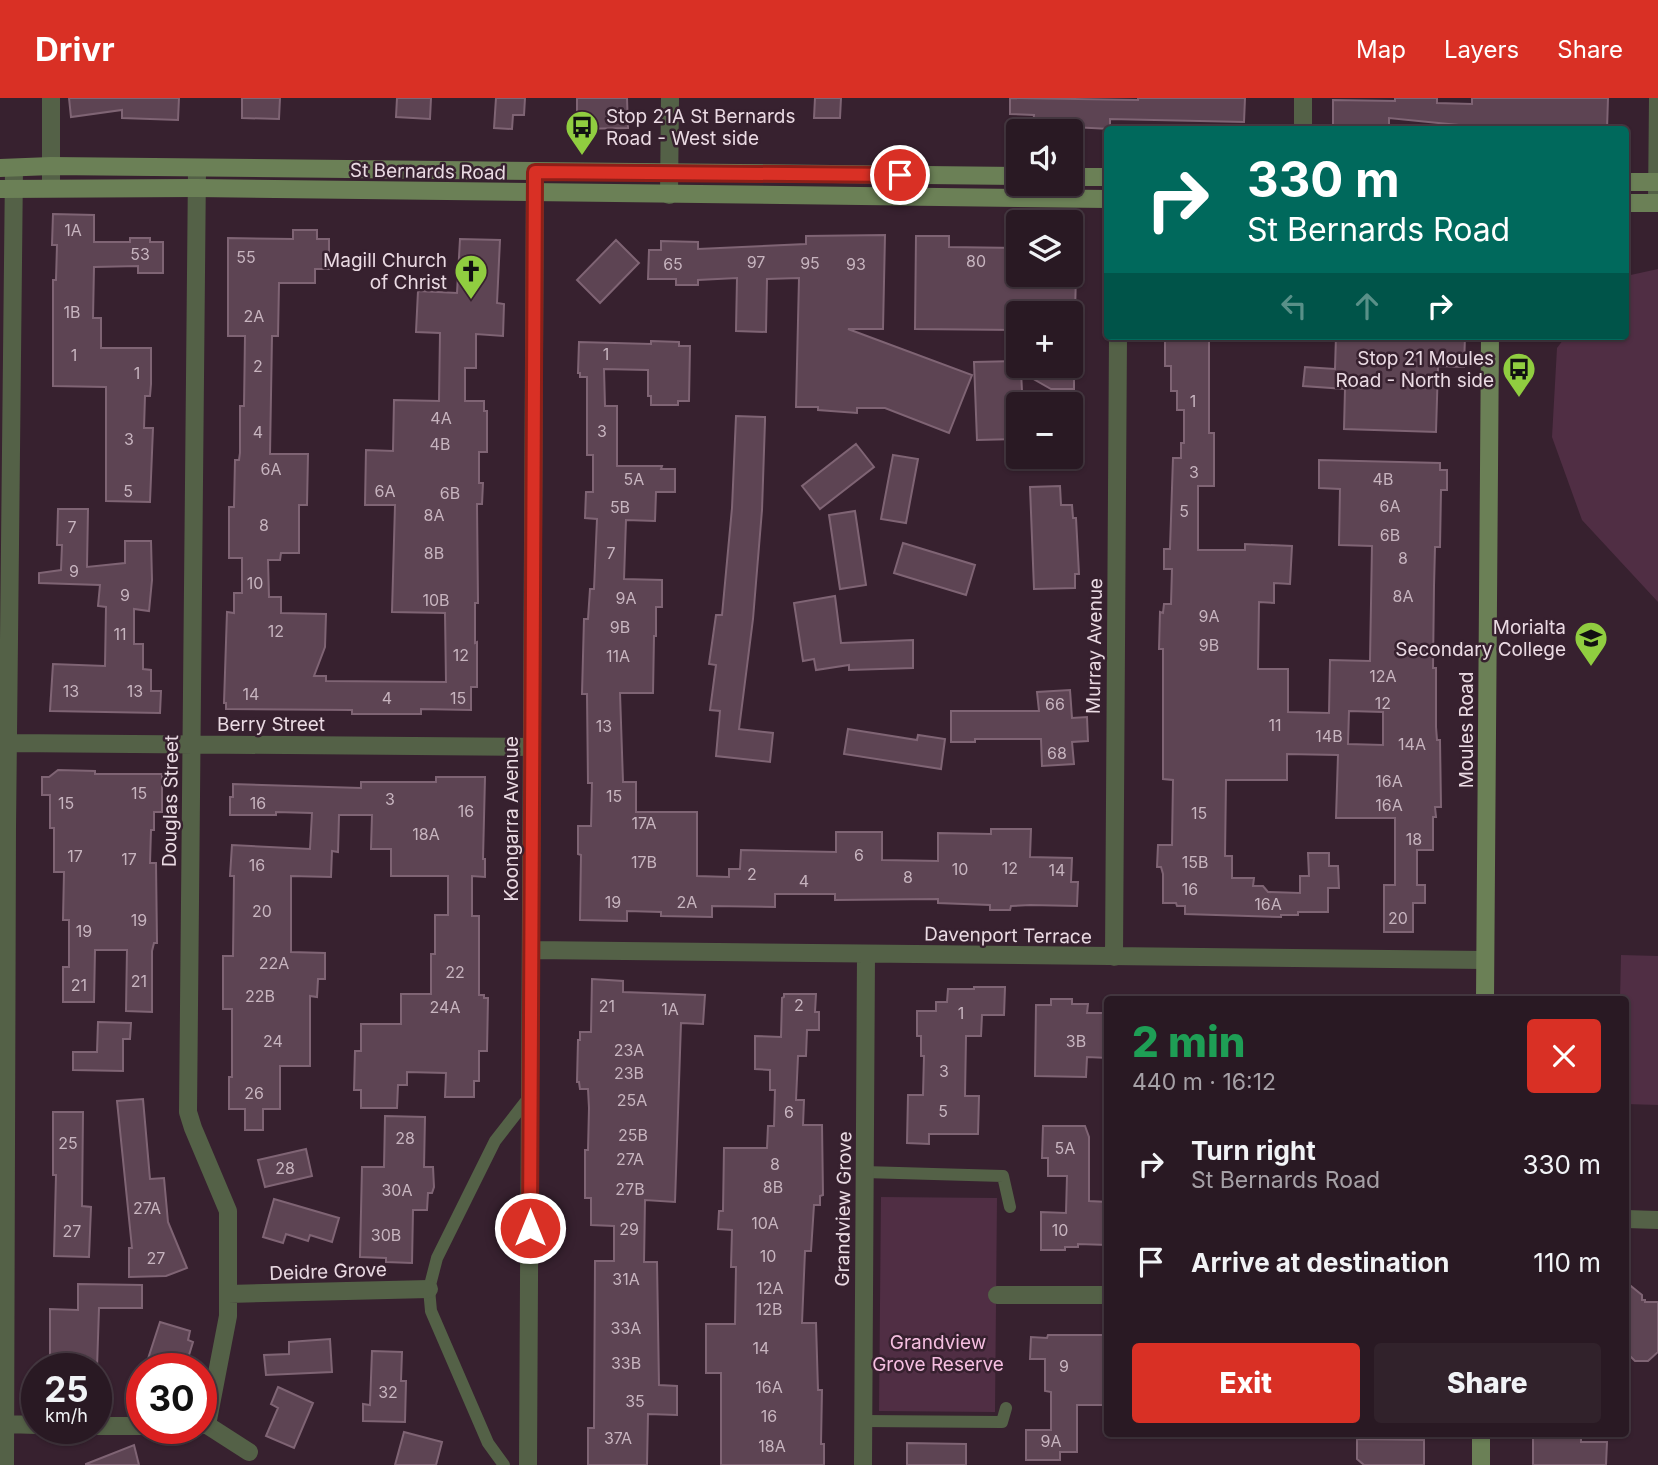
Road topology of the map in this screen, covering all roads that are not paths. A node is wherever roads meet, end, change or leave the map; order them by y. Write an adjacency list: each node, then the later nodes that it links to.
1 (51, 98): 6 (street)
2 (670, 98): 10 (street)
3 (1303, 98): 5 (street)
4 (1658, 98): 15 (street)
5 (1303, 126)
6 (51, 166): 7 (main road, St Bernards Road); 8 (main road, St Bernards Road); 16 (street)
7 (7, 168): 18 (street)
8 (197, 168): 9 (main road, St Bernards Road); 17 (street, Douglas Street)
9 (535, 172): 10 (main road, St Bernards Road); 19 (street, Koongarra Avenue)
10 (669, 173): 11 (main road, St Bernards Road); 20 (street)
11 (1006, 176)
12 (1083, 177): 13 (main road)
13 (1104, 177)
14 (1629, 182): 15 (main road)
15 (1657, 183): 23 (street)
16 (51, 187): 17 (main road, St Bernards Road); 18 (main road, St Bernards Road)
17 (196, 188): 19 (main road, St Bernards Road); 27 (street, Douglas Street)
18 (8, 189): 26 (street)
19 (535, 194): 20 (main road, St Bernards Road); 28 (street, Koongarra Avenue)
20 (669, 195): 21 (main road, St Bernards Road)
21 (1104, 199)
22 (1629, 203): 23 (main road)
23 (1657, 204)
24 (1118, 340): 32 (street, Murray Avenue)
25 (1490, 340): 33 (main road, Moules Road)
26 (9, 743): 27 (street, Berry Street); 29 (street)
27 (192, 744): 28 (street, Berry Street); 42 (street, Douglas Street)
28 (532, 747): 30 (street, Koongarra Avenue)
29 (3, 828): 37 (street)
30 (531, 950): 31 (street, Davenport Terrace); 35 (street, Koongarra Avenue)
31 (866, 954): 32 (street, Davenport Terrace); 36 (street, Grandview Grove)
32 (1114, 957): 33 (street, Davenport Terrace)
33 (1485, 960): 34 (main road, Moules Road)
34 (1485, 996)
35 (530, 1096): 41 (lane); 55 (street, Koongarra Avenue)
36 (864, 1172): 38 (lane); 47 (street, Grandview Grove)
37 (2, 1184): 48 (street)
38 (1010, 1207)
39 (1629, 1219): 40 (street)
40 (1658, 1220)
41 (429, 1289): 42 (street, Deidre Grove); 54 (lane)
42 (228, 1294): 45 (street, Douglas Street)
43 (997, 1294): 44 (street)
44 (1104, 1295)
45 (217, 1366)
46 (1006, 1408): 47 (lane)
47 (863, 1421): 56 (street, Grandview Grove)
48 (5, 1424): 49 (street); 53 (street)
49 (21, 1424)
50 (217, 1433): 52 (street, Douglas Street)
51 (1481, 1437): 57 (main road)
52 (249, 1452)
53 (5, 1465)
54 (504, 1465)
55 (528, 1465)
56 (863, 1465)
57 (1481, 1465)

